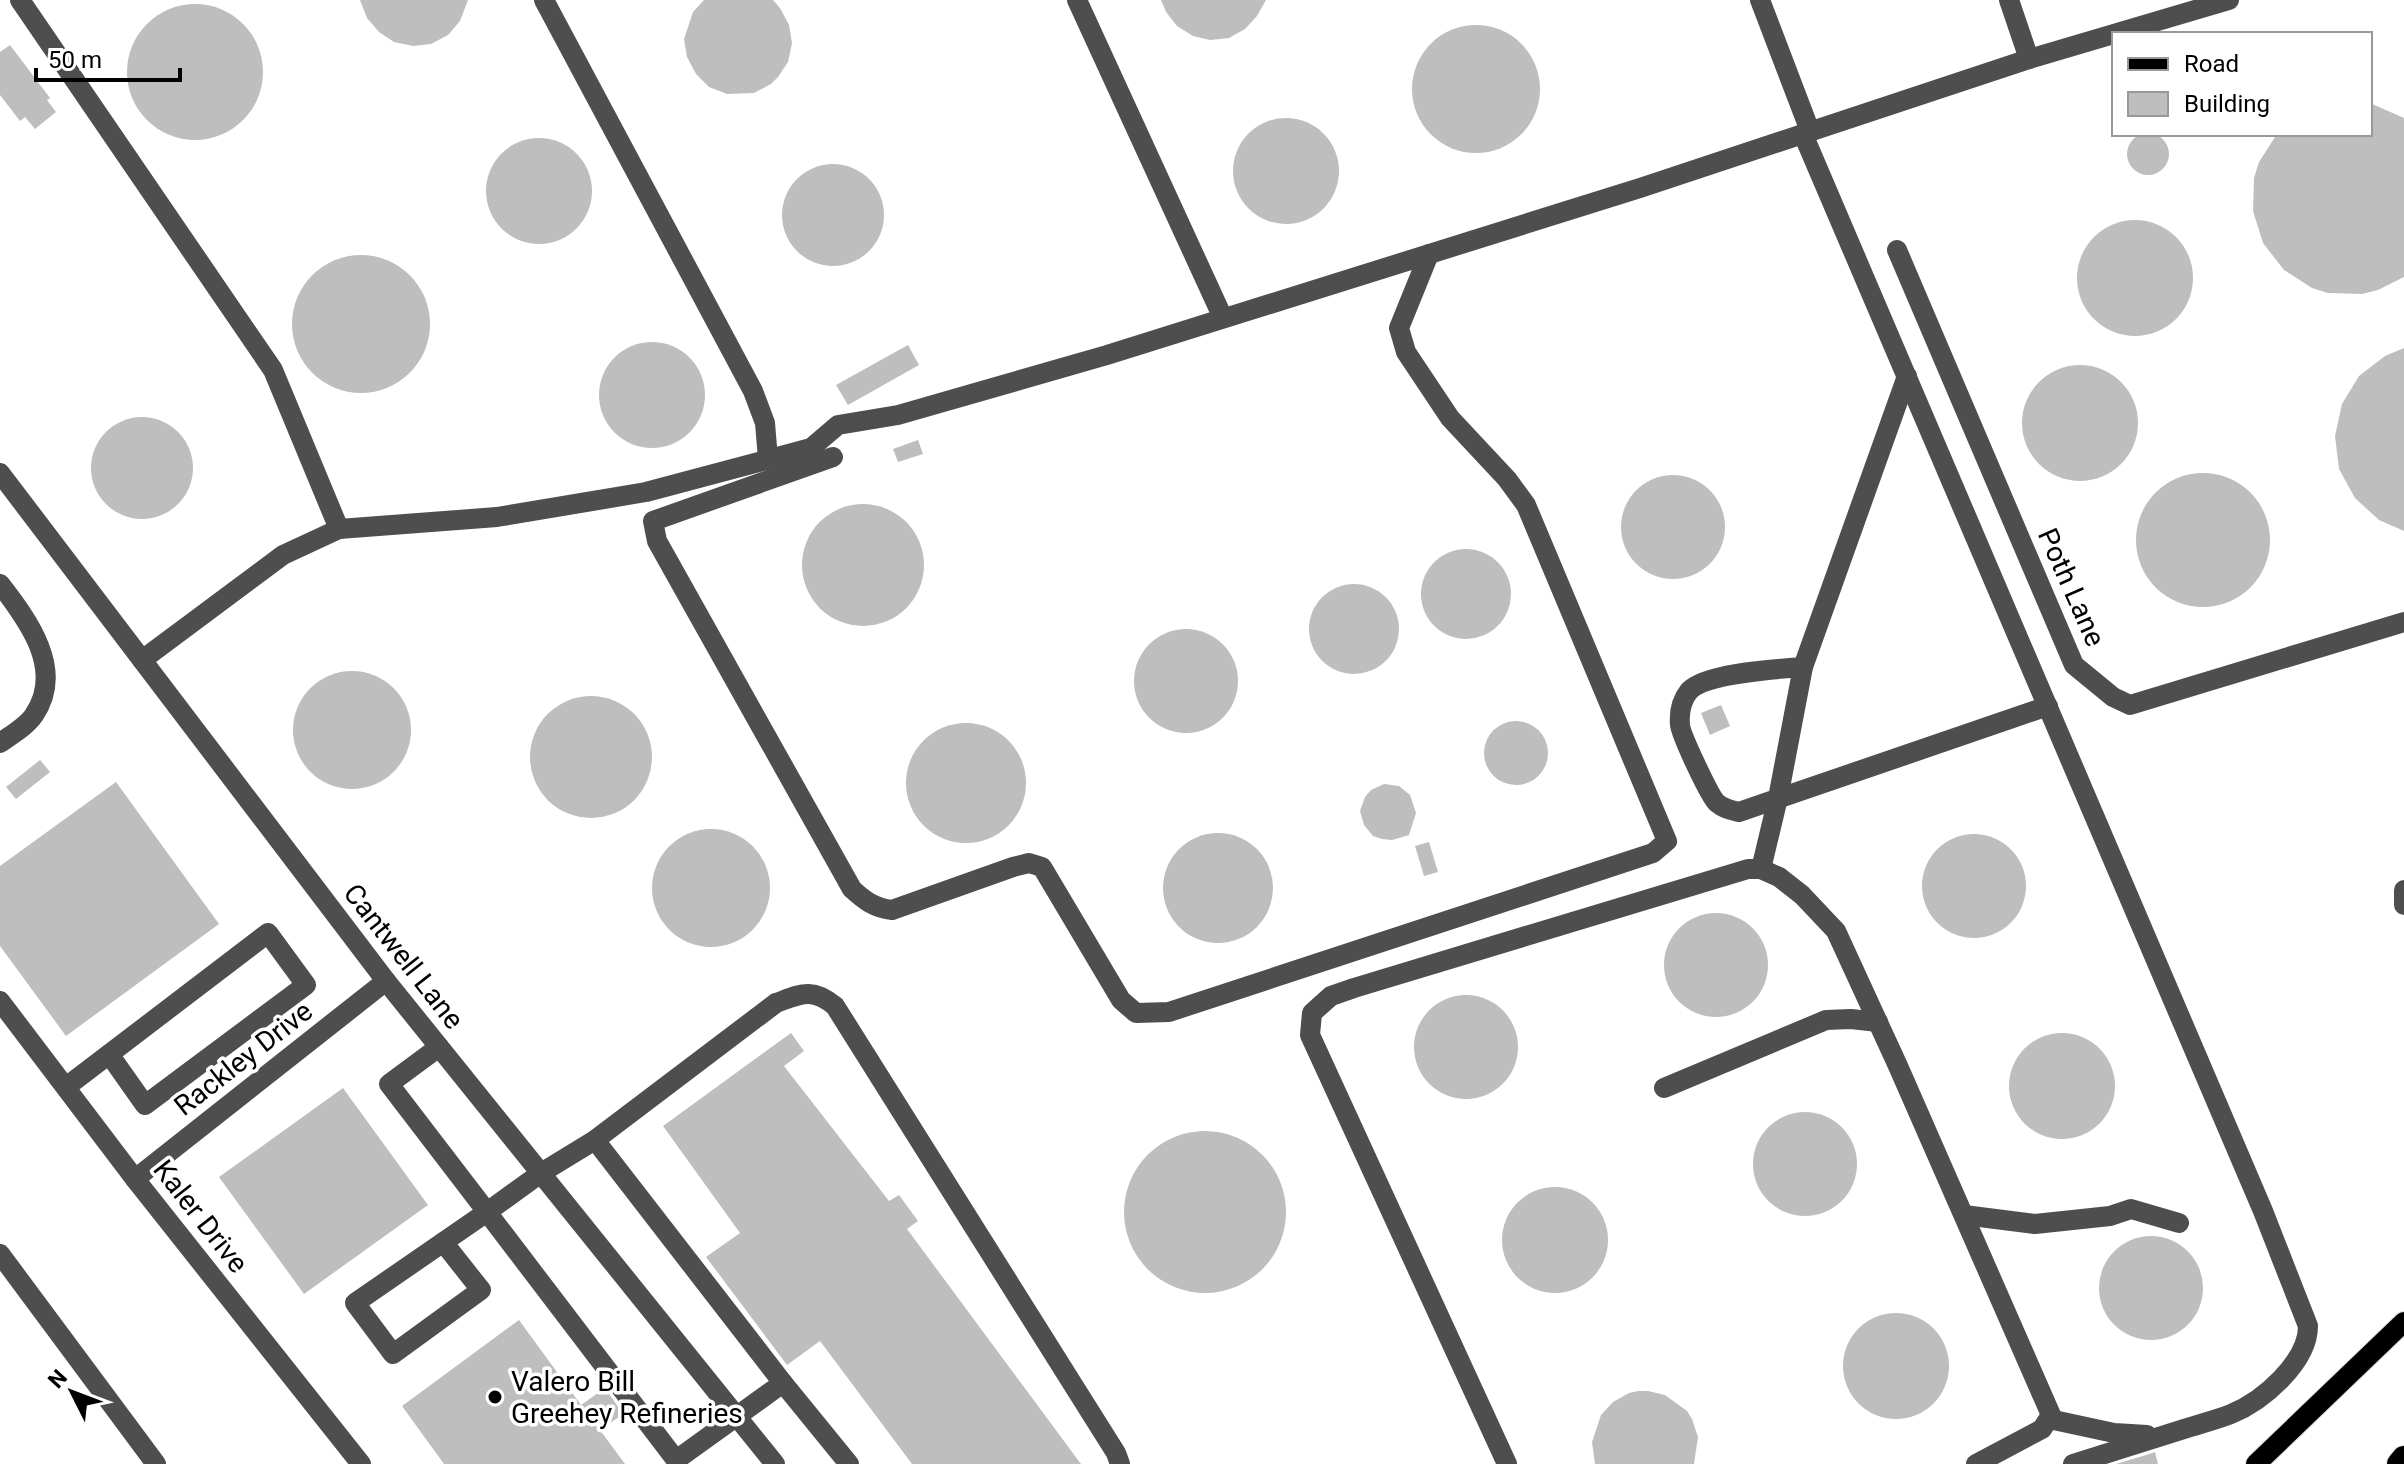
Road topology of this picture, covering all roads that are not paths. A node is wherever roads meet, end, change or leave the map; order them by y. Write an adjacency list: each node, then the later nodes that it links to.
1 (20, 0): 18 (street)
2 (544, 0): 16 (street)
3 (1077, 0): 13 (street)
4 (1760, 0): 10 (street)
5 (2009, 0): 9 (street)
6 (2219, 1): 7 (street)
7 (2117, 32)
8 (2112, 34): 9 (street)
9 (2029, 59): 10 (street)
10 (1806, 133): 12 (street); 14 (street)
11 (1897, 250): 20 (street, Poth Lane)
12 (1429, 254): 13 (street); 15 (street)
13 (1223, 318): 16 (street)
14 (1907, 376): 22 (street); 23 (street)
15 (833, 457)
16 (768, 459): 18 (street)
17 (0, 473): 21 (street, Cantwell Lane)
18 (339, 529): 21 (street)
19 (0, 584): 24 (street)
20 (2404, 622)
21 (142, 660): 29 (street, Cantwell Lane)
22 (1803, 667): 25 (street); 25 (street)
23 (2048, 706): 25 (street); 48 (street)
24 (0, 743)
25 (1778, 798): 26 (street)
26 (1761, 869): 31 (street); 55 (street)
27 (2404, 890): 28 (street)
28 (2404, 904)
29 (386, 981): 32 (street, Cantwell Lane); 38 (street, Rackley Drive)
30 (0, 1001): 34 (street, Kaler Drive)
31 (1878, 1022): 35 (street); 40 (street)
32 (439, 1047): 37 (street, Cantwell Lane); 39 (street)
33 (109, 1054): 33 (street); 34 (street)
34 (66, 1087): 38 (street, Kaler Drive)
35 (1664, 1088)
36 (595, 1140): 37 (street); 45 (street); 54 (street)
37 (541, 1173): 39 (street); 46 (street, Cantwell Lane)
38 (135, 1179): 51 (street, Kaler Drive)
39 (487, 1212): 42 (street); 46 (street)
40 (1964, 1215): 41 (street); 47 (street)
41 (2179, 1223)
42 (443, 1242): 42 (street)
43 (0, 1254): 50 (street)
44 (2404, 1322): 58 (main road)
45 (783, 1383): 46 (street); 53 (street)
46 (736, 1415): 52 (street, Cantwell Lane)
47 (2049, 1419): 48 (street); 56 (street)
48 (2164, 1435): 57 (street)
49 (2404, 1458): 59 (highway)
50 (156, 1464)
51 (361, 1464)
52 (775, 1464)
53 (849, 1464)
54 (1120, 1464)
55 (1507, 1464)
56 (1976, 1464)
57 (2073, 1464)
58 (2256, 1464)
59 (2399, 1464)

